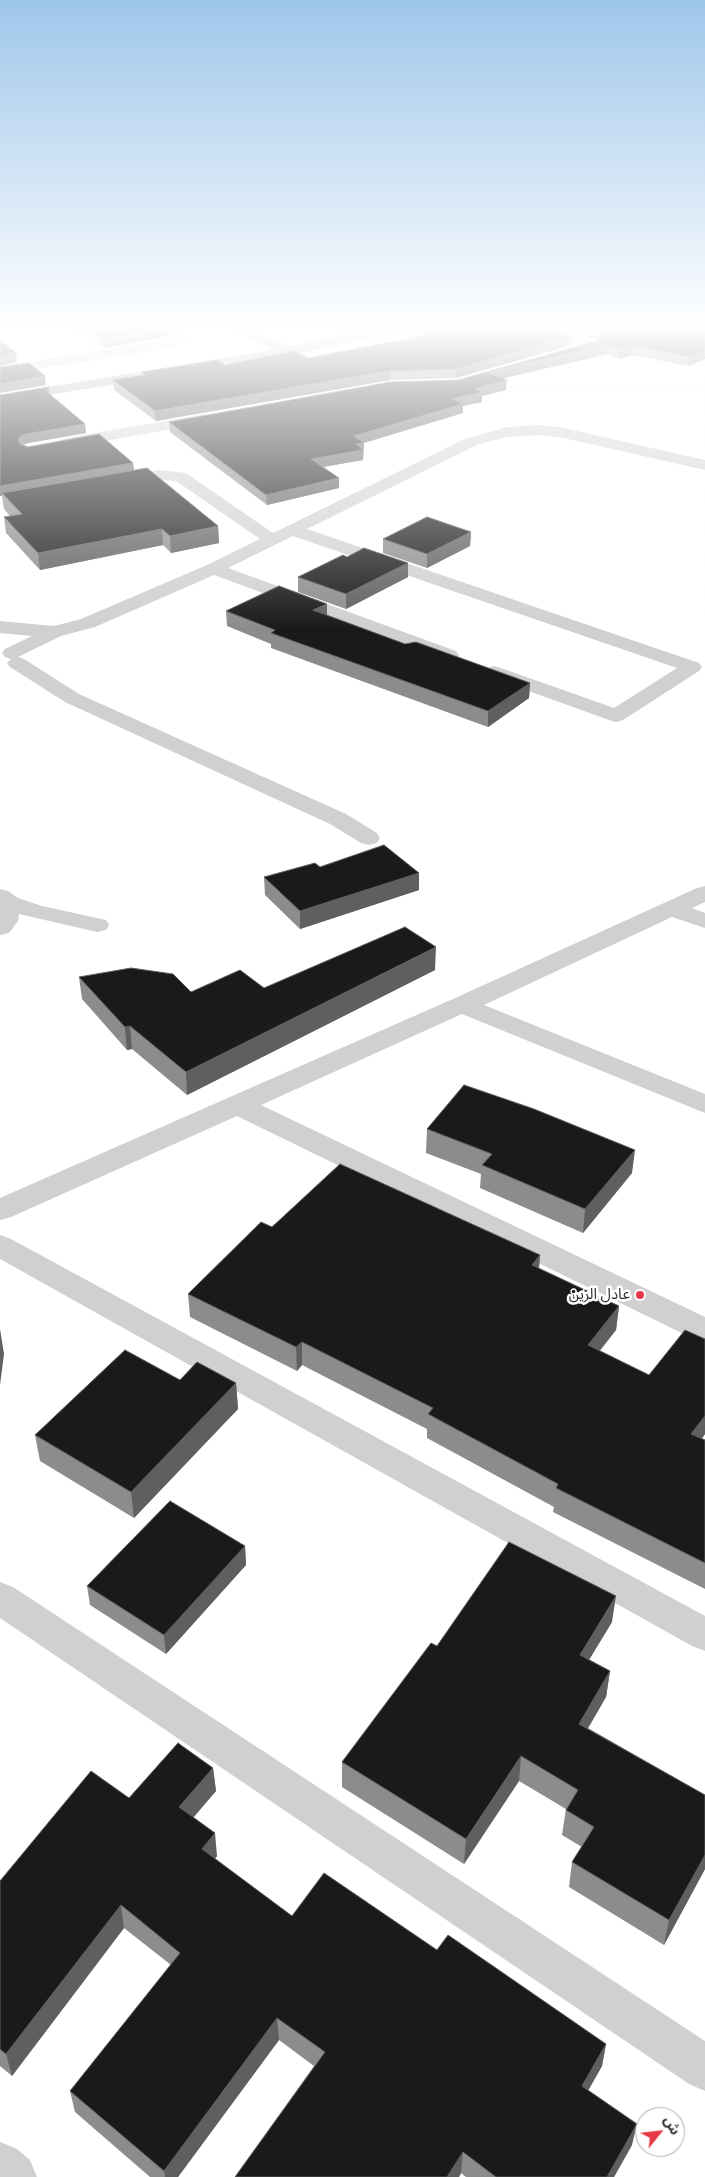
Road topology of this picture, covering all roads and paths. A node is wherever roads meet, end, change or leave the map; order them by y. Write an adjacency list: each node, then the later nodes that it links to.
1 (164, 426): 2 (street)
2 (49, 446)
3 (705, 465): 5 (street)
4 (103, 485): 6 (street)
5 (292, 530): 6 (street); 7 (street)
6 (272, 540): 7 (street)
7 (213, 569): 9 (street)
8 (0, 626): 9 (street)
9 (54, 632): 10 (street)
10 (7, 657): 11 (street)
11 (369, 838)
12 (705, 893): 14 (street)
13 (4, 899): 16 (street); 17 (street)
14 (672, 909): 15 (street); 18 (street)
15 (705, 921)
16 (97, 925)
17 (0, 928)
18 (462, 1005): 19 (street); 20 (street)
19 (705, 1104)
20 (238, 1105): 21 (street); 23 (street)
21 (0, 1210)
22 (0, 1246): 25 (street)
23 (705, 1330)
24 (0, 1598): 26 (street)
25 (705, 1635)
26 (705, 2068)
27 (0, 2166): 28 (street)
28 (12, 2177)

